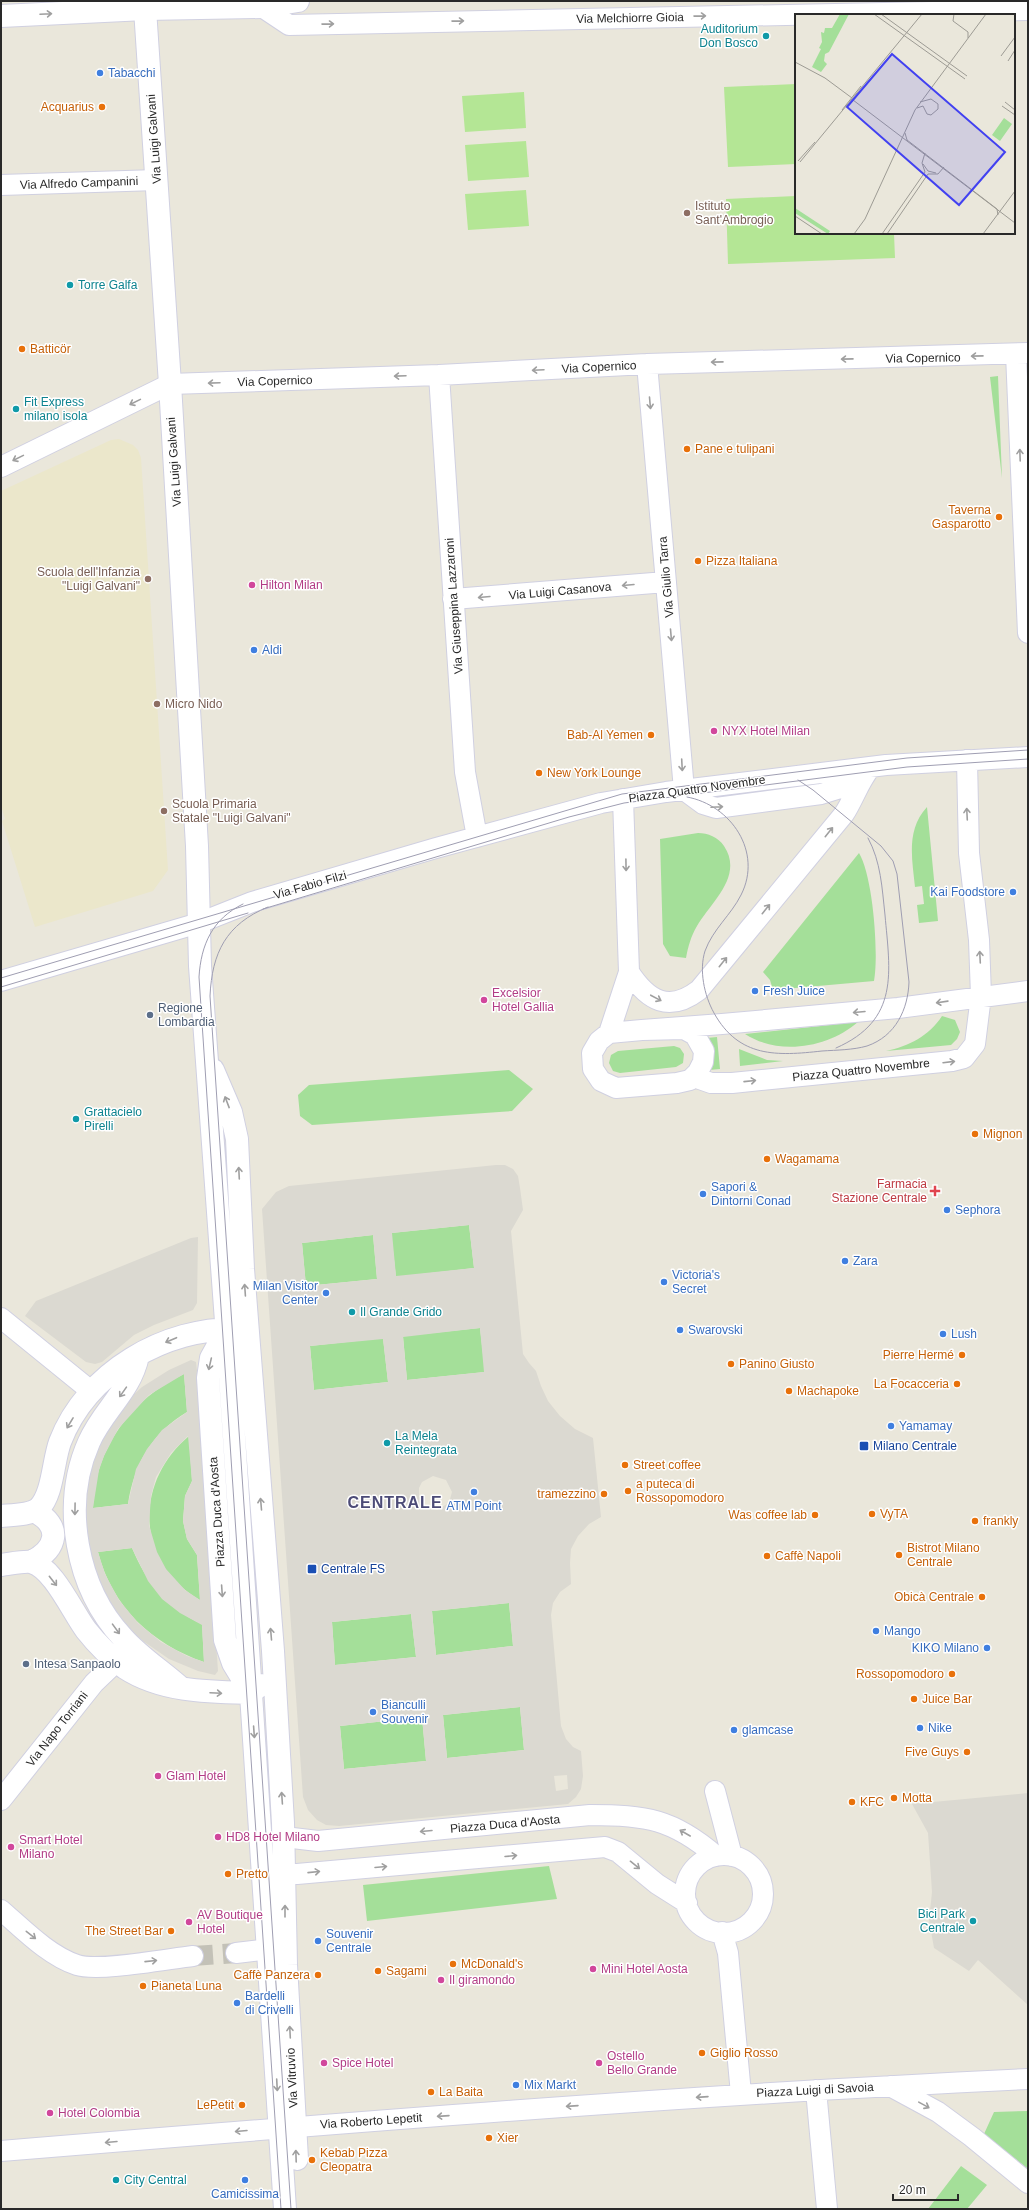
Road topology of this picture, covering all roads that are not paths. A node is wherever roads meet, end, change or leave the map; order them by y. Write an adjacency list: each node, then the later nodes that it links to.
1 (298, 1): 3 (street)
2 (145, 5): 3 (street); 7 (street, one-way to 2); 8 (street, Via Luigi Galvani)
3 (262, 7): 6 (street, Via Melchiorre Gioia, one-way to 6)
4 (1028, 10): 5 (street, Via Melchiorre Gioia, one-way to 4)
5 (831, 14)
6 (795, 15)
7 (3, 17)
8 (157, 180): 9 (street, Via Alfredo Campanini); 13 (street, Via Luigi Galvani)
9 (1, 185)
10 (1022, 354): 11 (street, Via Copernico, one-way to 11); 17 (street, one-way to 10)
11 (647, 364): 12 (street, Via Copernico, one-way to 12); 15 (street, Via Giulio Tarra, one-way to 15)
12 (438, 375): 13 (street, Via Copernico, one-way to 13); 16 (street, Via Giuseppina Lazzaroni)
13 (170, 384): 14 (street, one-way to 14); 24 (street, Via Luigi Galvani)
14 (1, 467)
15 (666, 582): 16 (street, Via Luigi Casanova, one-way to 16); 21 (street, Via Giulio Tarra, one-way to 21)
16 (453, 599): 23 (street, Via Giuseppina Lazzaroni)
17 (1028, 633)
18 (1028, 757): 19 (street)
19 (967, 760): 20 (street, Piazza Quattro Novembre); 28 (street, Piazza Quattro Novembre, one-way to 19)
20 (869, 770): 21 (street, Piazza Quattro Novembre); 21 (street, one-way to 20); 25 (street, one-way to 20)
21 (684, 790): 22 (street, Piazza Quattro Novembre)
22 (623, 799): 23 (street, Via Fabio Filzi); 25 (street, Piazza Quattro Novembre, one-way to 25)
23 (477, 837): 24 (street, Via Fabio Filzi)
24 (199, 923): 26 (street, Via Fabio Filzi); 31 (street)
25 (629, 972): 30 (street, Piazza Quattro Novembre)
26 (1, 981)
27 (1028, 991): 28 (street)
28 (981, 996): 29 (street, one-way to 29); 32 (street, Piazza Quattro Novembre, one-way to 28)
29 (642, 1030): 30 (street); 32 (street)
30 (609, 1033): 32 (street, Piazza Quattro Novembre)
31 (207, 1056): 33 (street, one-way to 31); 34 (street)
32 (694, 1077)
33 (237, 1139): 34 (street); 36 (street, one-way to 33)
34 (213, 1140): 36 (street)
35 (1, 1318): 38 (street)
36 (237, 1329): 37 (street, one-way to 37); 42 (street, one-way to 36); 44 (street, Piazza Duca d'Aosta)
37 (138, 1356): 38 (street); 43 (street, one-way to 43)
38 (91, 1391): 39 (street, one-way to 39)
39 (17, 1514): 40 (street)
40 (18, 1564): 41 (street, one-way to 41)
41 (117, 1661): 43 (street); 46 (street, Via Napo Torriani)
42 (274, 1673): 44 (street); 47 (street, one-way to 42)
43 (181, 1688): 44 (street, one-way to 44)
44 (251, 1693): 49 (street, Piazza Duca d'Aosta, one-way to 49)
45 (715, 1791): 48 (street)
46 (1, 1800)
47 (284, 1837): 48 (street, Piazza Duca d'Aosta, one-way to 47); 50 (street)
48 (724, 1856): 51 (street); 53 (street)
49 (263, 1864): 50 (street); 54 (street, Piazza Duca d'Aosta)
50 (286, 1874): 51 (street, one-way to 51); 54 (street, one-way to 50)
51 (687, 1903): 53 (street)
52 (1, 1910): 56 (street, one-way to 56)
53 (722, 1932): 60 (street, Piazza Luigi di Savoia)
54 (277, 1948): 55 (street); 61 (street, Via Vitruvio)
55 (236, 1953)
56 (193, 1956)
57 (1028, 2079): 58 (street, Piazza Luigi di Savoia)
58 (890, 2086): 59 (street, Piazza Luigi di Savoia); 63 (street, one-way to 63)
59 (816, 2090): 60 (street, Piazza Luigi di Savoia); 66 (street)
60 (741, 2094): 61 (street, Via Roberto Lepetit, one-way to 61)
61 (287, 2127): 62 (street, Via Roberto Lepetit, one-way to 62); 64 (street, Via Vitruvio); 65 (street, Via Vitruvio, one-way to 61)
62 (1, 2151)
63 (1028, 2183)
64 (285, 2209)
65 (292, 2209)
66 (826, 2209)

